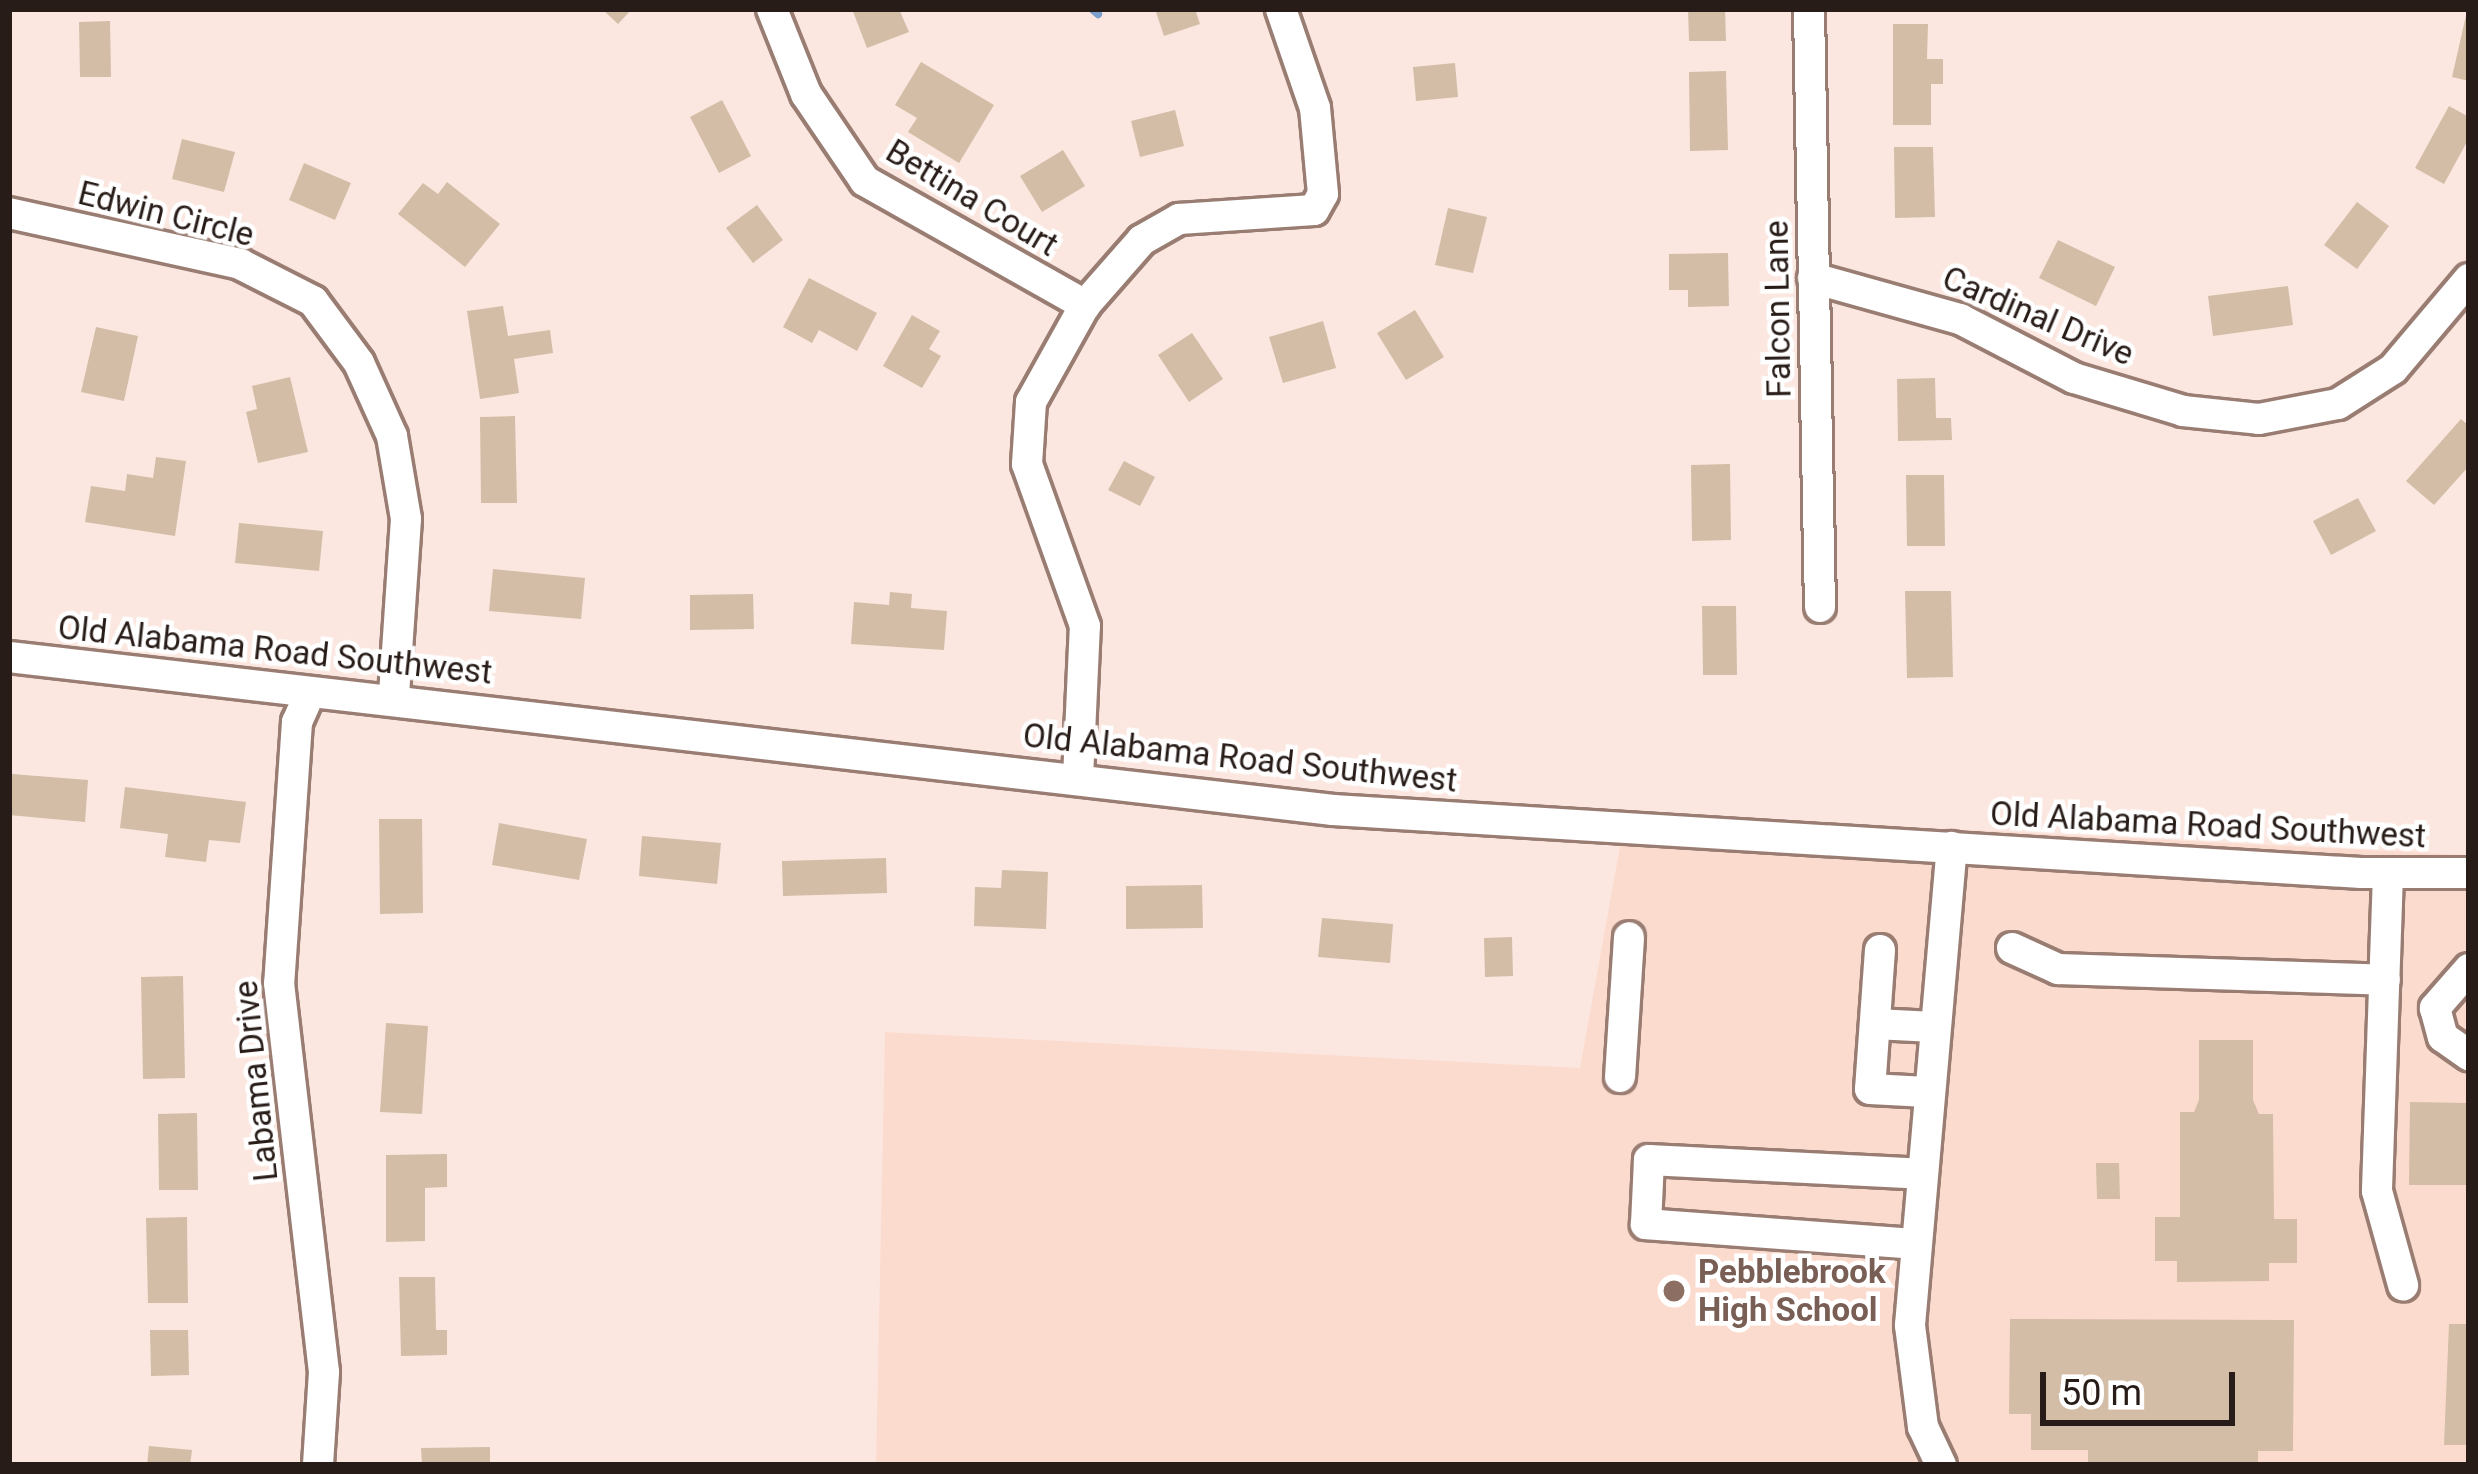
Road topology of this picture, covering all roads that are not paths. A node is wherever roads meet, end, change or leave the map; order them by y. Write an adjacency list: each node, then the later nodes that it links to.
1 (772, 9): 7 (street, Bettina Court)
2 (1281, 9): 7 (street)
3 (1809, 9): 5 (street, Falcon Lane)
4 (9, 213): 11 (street, Edwin Circle)
5 (1813, 278): 6 (street, Cardinal Drive); 8 (street, Falcon Lane)
6 (2469, 279)
7 (1085, 305): 12 (street)
8 (1820, 607)
9 (9, 658): 10 (street, Old Alabama Road Southwest)
10 (310, 693): 11 (street, Old Alabama Road Southwest); 29 (street, Labama Drive)
11 (394, 697): 12 (street, Old Alabama Road Southwest)
12 (1078, 778): 13 (street, Old Alabama Road Southwest)
13 (1952, 847): 15 (street, Old Alabama Road Southwest); 22 (street)
14 (2469, 873): 15 (street, Old Alabama Road Southwest)
15 (2388, 874): 20 (street)
16 (1629, 937): 24 (street)
17 (2012, 948): 20 (street)
18 (1880, 950): 21 (street)
19 (2469, 970): 23 (street)
20 (2385, 980): 28 (street)
21 (1875, 1024): 22 (street); 25 (street)
22 (1934, 1027): 25 (street)
23 (2469, 1055)
24 (1620, 1077)
25 (1927, 1091): 26 (street)
26 (1922, 1174): 27 (street); 27 (street)
27 (1916, 1244): 30 (street)
28 (2403, 1285)
29 (318, 1465)
30 (1941, 1465)

